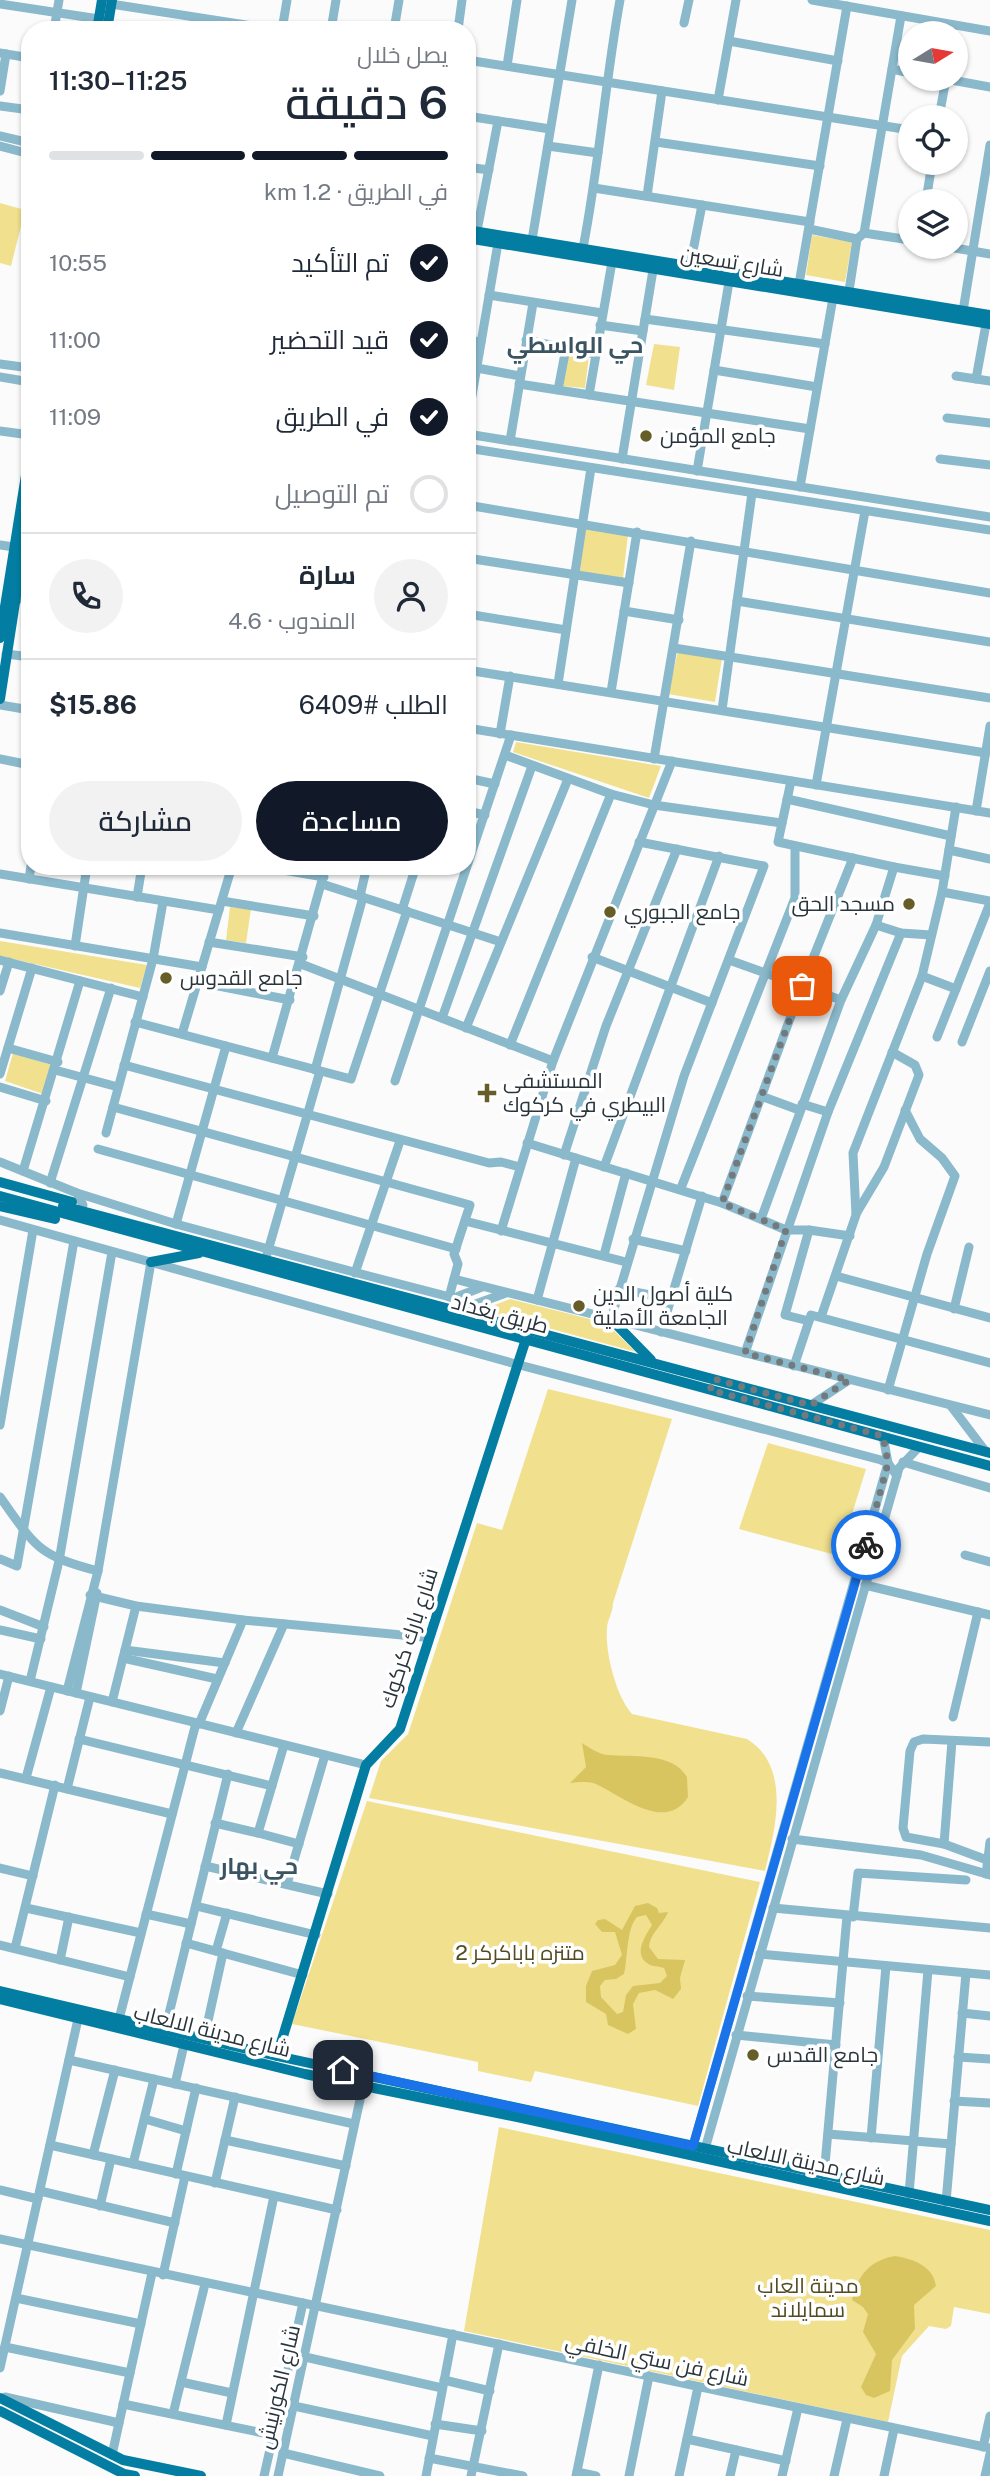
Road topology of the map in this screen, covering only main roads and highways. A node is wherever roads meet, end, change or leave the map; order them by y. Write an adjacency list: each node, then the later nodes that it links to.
1 (108, 1): 2 (main road); 3 (main road)
2 (100, 21)
3 (107, 21)
4 (476, 234): 6 (main road, شارع تسعين)
5 (476, 235): 6 (main road, شارع تسعين)
6 (558, 249): 7 (main road, شارع تسعين); 7 (main road, شارع تسعين)
7 (833, 293): 8 (main road, شارع تسعين); 8 (main road, شارع تسعين)
8 (989, 321)
9 (21, 525): 11 (main road)
10 (21, 535): 11 (main road)
11 (7, 600): 12 (main road); 13 (main road)
12 (0, 638)
13 (0, 699)
14 (0, 1182): 18 (main road)
15 (0, 1189): 18 (main road, طريق بغداد)
16 (0, 1196): 18 (main road, طريق بغداد)
17 (0, 1206): 18 (main road)
18 (174, 1234): 19 (main road, طريق بغداد); 23 (main road, طريق بغداد)
19 (202, 1253): 20 (main road); 22 (main road, طريق بغداد)
20 (150, 1262)
21 (611, 1319): 23 (main road)
22 (522, 1341): 24 (main road, شارع بارك كركوك); 25 (main road, طريق بغداد)
23 (653, 1362): 25 (main road, طريق بغداد)
24 (515, 1364): 28 (main road); 28 (main road, شارع بارك كركوك)
25 (712, 1384): 26 (main road, طريق بغداد); 27 (main road, طريق بغداد)
26 (988, 1452)
27 (990, 1466)
28 (389, 1741): 31 (main road, شارع بارك كركوك)
29 (1, 1998): 30 (main road, شارع مدينة الالعاب); 30 (main road, شارع مدينة الالعاب)
30 (236, 2052): 31 (main road, شارع مدينة الالعاب); 32 (main road, شارع مدينة الالعاب)
31 (277, 2056): 32 (main road, شارع مدينة الالعاب)
32 (409, 2090): 33 (main road, شارع مدينة الالعاب); 34 (main road, شارع مدينة الالعاب)
33 (990, 2210)
34 (990, 2221)
35 (0, 2397): 37 (main road)
36 (0, 2411): 38 (main road)
37 (163, 2472): 39 (main road)
38 (135, 2476)
39 (201, 2476)

